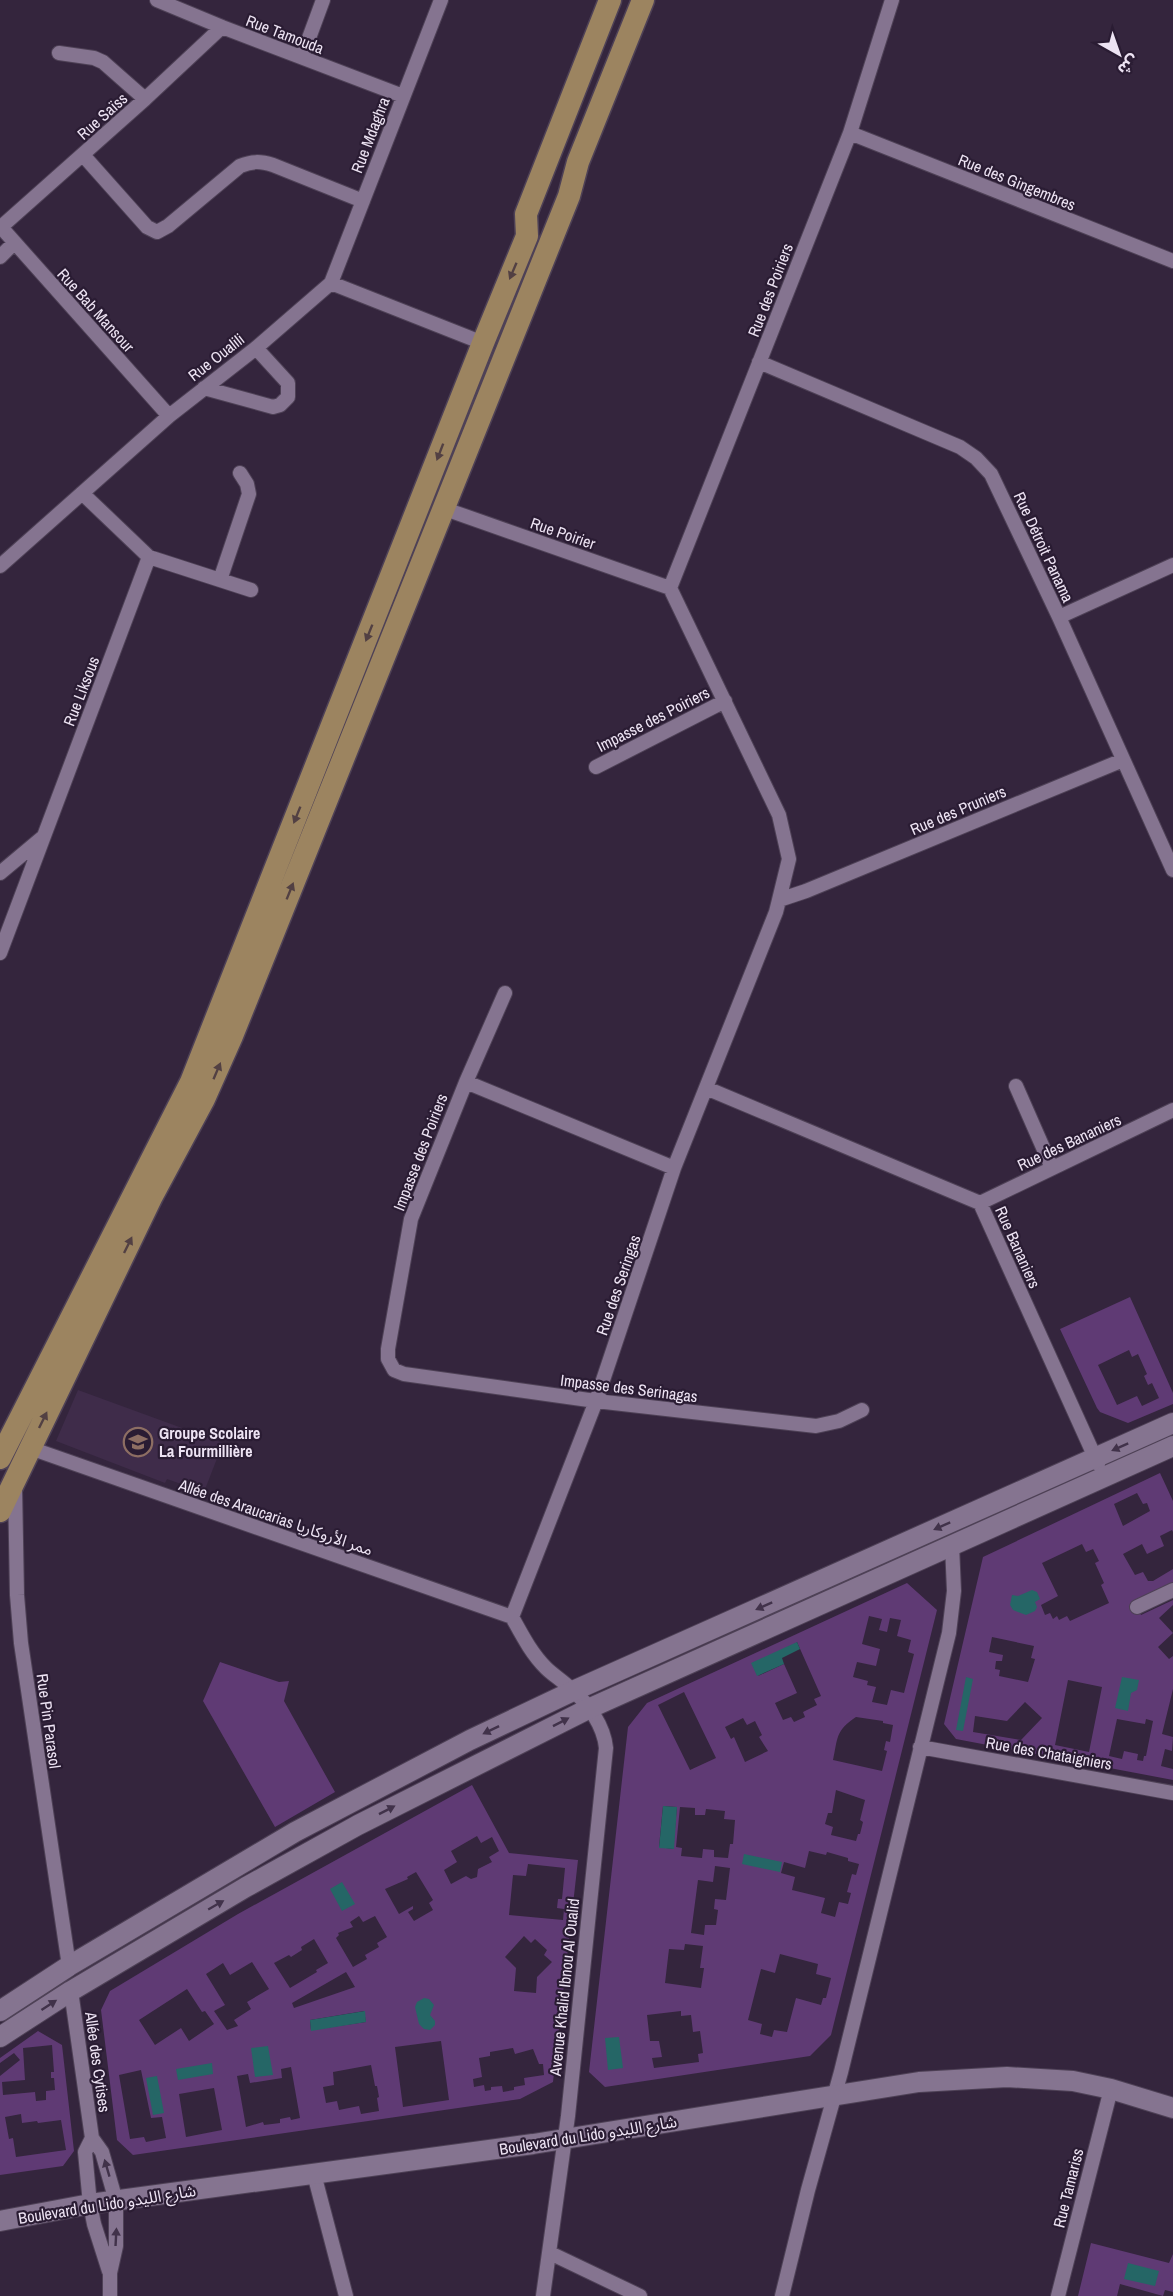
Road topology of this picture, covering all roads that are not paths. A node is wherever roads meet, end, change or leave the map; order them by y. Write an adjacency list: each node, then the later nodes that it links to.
1 (157, 0): 9 (street, Rue Tamouda)
2 (323, 0): 11 (street)
3 (441, 0): 12 (street, Rue Mdaghra)
4 (610, 0): 19 (main road)
5 (627, 0): 19 (main road)
6 (643, 0): 16 (main road)
7 (658, 0): 16 (main road)
8 (892, 0): 14 (street, Rue des Poiriers)
9 (222, 27): 11 (street, Rue Tamouda); 13 (street, Rue Saïss)
10 (59, 53): 13 (street)
11 (302, 57): 12 (street, Rue Tamouda)
12 (403, 96): 17 (street, Rue Mdaghra)
13 (145, 99): 15 (street, Rue Saïss)
14 (849, 133): 22 (street, Rue des Gingembres); 26 (street, Rue des Poiriers)
15 (83, 155): 17 (street); 18 (street, Rue Saïss)
16 (569, 196): 31 (main road)
17 (363, 201): 23 (street, Rue Mdaghra)
18 (1, 226): 20 (street, Rue Bab Mansour)
19 (527, 236): 24 (main road, one-way to 24)
20 (15, 243): 21 (street); 28 (street, Rue Bab Mansour)
21 (0, 256)
22 (1173, 261)
23 (331, 283): 24 (street); 25 (street, Rue Oualili)
24 (483, 343): 61 (main road, one-way to 61)
25 (256, 348): 27 (street, Rue Oualili); 27 (street)
26 (759, 362): 36 (street, Rue des Poiriers); 38 (street, Rue Détroit Panama)
27 (204, 388): 28 (street, Rue Oualili)
28 (169, 416): 30 (street, Rue Oualili)
29 (240, 473): 35 (street)
30 (82, 493): 32 (street); 34 (street, Rue Oualili)
31 (445, 509): 36 (street, Rue Poirier); 60 (main road, one-way to 31)
32 (148, 557): 35 (street); 42 (street, Rue Liksous)
33 (1173, 565): 38 (street)
34 (0, 566)
35 (220, 580): 37 (street)
36 (670, 588): 39 (street, Rue des Seringas)
37 (251, 590)
38 (1059, 617): 40 (street, Rue Détroit Panama)
39 (725, 701): 41 (street, Impasse des Poiriers); 45 (street, Rue des Seringas)
40 (1123, 760): 43 (street, Rue Détroit Panama); 45 (street, Rue des Pruniers)
41 (596, 767)
42 (43, 837): 44 (street, Rue Liksous); 46 (street, Rue Liksous)
43 (1173, 870)
44 (0, 873)
45 (779, 900): 50 (street, Rue des Seringas)
46 (0, 953)
47 (505, 993): 48 (street, Impasse des Poiriers)
48 (466, 1082): 52 (street); 55 (street, Impasse des Poiriers)
49 (1016, 1086): 53 (street)
50 (706, 1088): 52 (street, Rue des Seringas); 54 (street, Rue Bananiers)
51 (1173, 1110): 53 (street, Rue des Bananiers)
52 (674, 1168): 56 (street, Rue des Seringas)
53 (1052, 1168): 54 (street, Rue des Bananiers)
54 (980, 1203): 62 (street, Rue Bananiers)
55 (391, 1366): 56 (street, Impasse des Serinagas)
56 (596, 1401): 57 (street, Impasse des Serinagas); 69 (street, Rue des Seringas)
57 (862, 1410)
58 (1173, 1423): 62 (main road, one-way to 62)
59 (1173, 1446): 63 (main road)
60 (30, 1448): 64 (main road); 69 (street, Allée des Araucarias ممر الأروكاريا)
61 (0, 1458)
62 (1095, 1458): 63 (street, Rue Bananiers); 70 (main road, one-way to 70)
63 (1104, 1476): 66 (main road)
64 (15, 1478): 65 (main road); 74 (street, Rue Pin Parasol)
65 (0, 1511)
66 (952, 1545): 71 (main road); 72 (street)
67 (1173, 1590): 68 (street)
68 (1137, 1607)
69 (512, 1617): 70 (street)
70 (573, 1690): 71 (street, Avenue Khalid Ibnou Al Oualid); 74 (main road, one-way to 74)
71 (588, 1709): 75 (main road, one-way to 71); 82 (street, Avenue Khalid Ibnou Al Oualid)
72 (920, 1747): 73 (street, Rue des Chataigniers); 79 (street)
73 (1173, 1793)
74 (69, 1966): 76 (main road)
75 (71, 1991): 77 (main road, one-way to 75); 81 (street, Allée des Cytises)
76 (0, 2011)
77 (0, 2037)
78 (1112, 2089): 79 (main road, Boulevard du Lido شارع الليدو); 80 (main road, Boulevard du Lido شارع الليدو); 94 (street, Rue Tamariss)
79 (833, 2096): 82 (main road, Boulevard du Lido شارع الليدو); 93 (street)
80 (1173, 2108)
81 (92, 2138): 84 (street, Allée des Cytises, one-way to 81); 85 (street, Allée des Cytises)
82 (564, 2138): 83 (main road, Boulevard du Lido شارع الليدو); 87 (street, Avenue Khalid Ibnou Al Oualid)
83 (314, 2174): 84 (main road, Boulevard du Lido شارع الليدو); 90 (street)
84 (116, 2201): 85 (main road, Boulevard du Lido شارع الليدو); 88 (street, Allée des Cytises, one-way to 84)
85 (90, 2204): 86 (main road, Boulevard du Lido شارع الليدو); 88 (street, Allée des Cytises)
86 (0, 2221)
87 (550, 2253): 91 (street, Avenue Khalid Ibnou Al Oualid); 92 (street)
88 (110, 2273): 89 (street, Allée des Cytises)
89 (110, 2296)
90 (346, 2296)
91 (543, 2296)
92 (640, 2296)
93 (782, 2296)
94 (1058, 2296)

